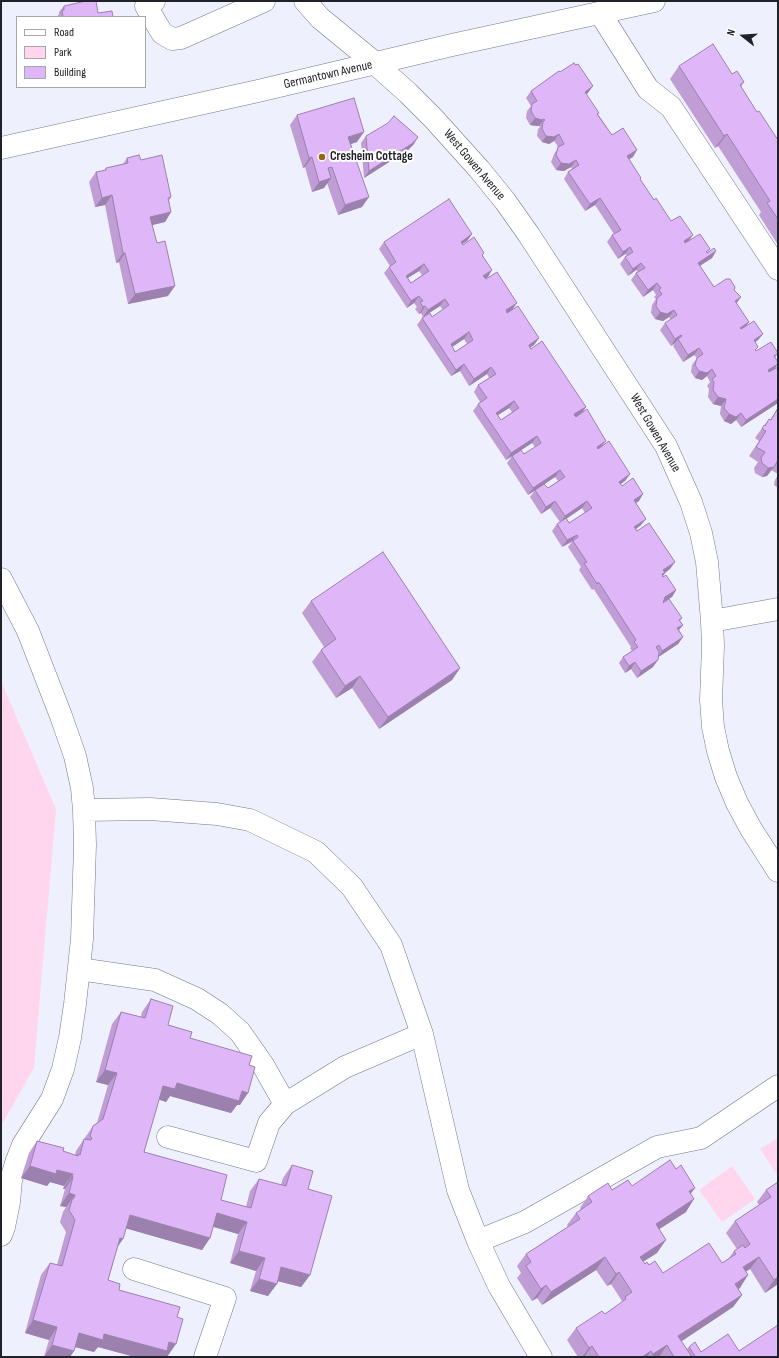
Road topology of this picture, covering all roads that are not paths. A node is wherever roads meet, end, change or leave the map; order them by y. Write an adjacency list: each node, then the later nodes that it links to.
1 (154, 1): 2 (street)
2 (264, 1)
3 (304, 1): 6 (street, West Gowen Avenue)
4 (654, 1): 5 (street, Germantown Avenue)
5 (600, 13): 6 (street, Germantown Avenue); 8 (street)
6 (376, 64): 7 (street, Germantown Avenue); 11 (street, West Gowen Avenue)
7 (1, 148)
8 (778, 269)
9 (1, 579): 12 (street)
10 (778, 609): 11 (street)
11 (712, 621): 13 (street, West Gowen Avenue)
12 (84, 810): 14 (street); 15 (street)
13 (778, 871)
14 (79, 969): 17 (street); 19 (street)
15 (422, 1034): 17 (street); 20 (street)
16 (778, 1086): 20 (street)
17 (285, 1104): 18 (street)
18 (168, 1137)
19 (1, 1235)
20 (478, 1241): 23 (street)
21 (134, 1269): 22 (street)
22 (205, 1357)
23 (542, 1357)

